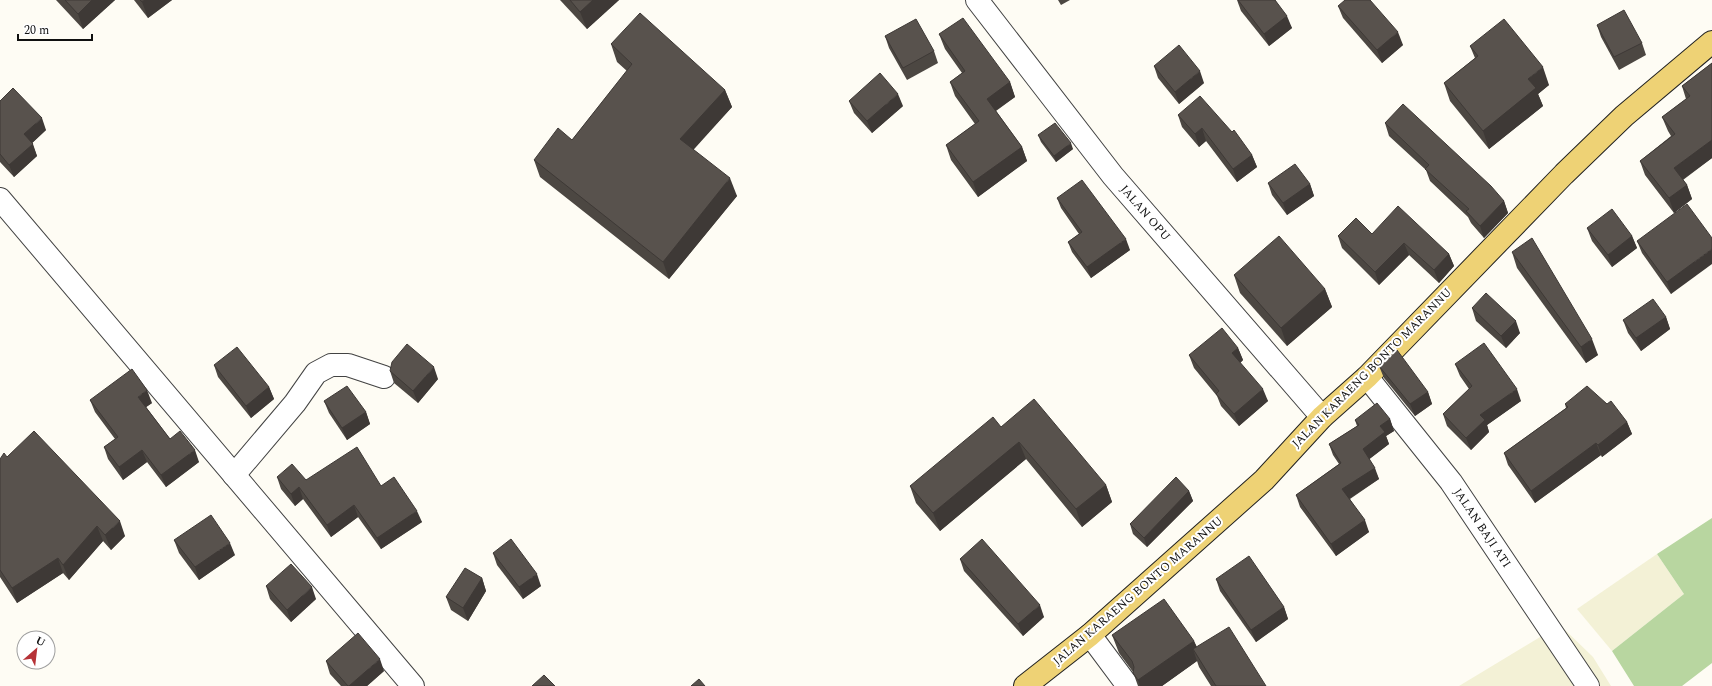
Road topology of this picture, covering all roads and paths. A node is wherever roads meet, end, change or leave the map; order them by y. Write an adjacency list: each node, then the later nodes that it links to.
1 (977, 0): 6 (street, JALAN OPU)
2 (1712, 42): 5 (main road, JALAN KARAENG BONTO MARANNU)
3 (0, 199): 7 (street)
4 (384, 377): 7 (street)
5 (1367, 377): 6 (main road, JALAN KARAENG BONTO MARANNU); 12 (street, JALAN BAJI ATI)
6 (1322, 417): 8 (main road, JALAN KARAENG BONTO MARANNU)
7 (234, 475): 9 (street)
8 (1090, 635): 10 (main road, JALAN KARAENG BONTO MARANNU); 11 (street)
9 (413, 686)
10 (1025, 686)
11 (1128, 686)
12 (1588, 686)

